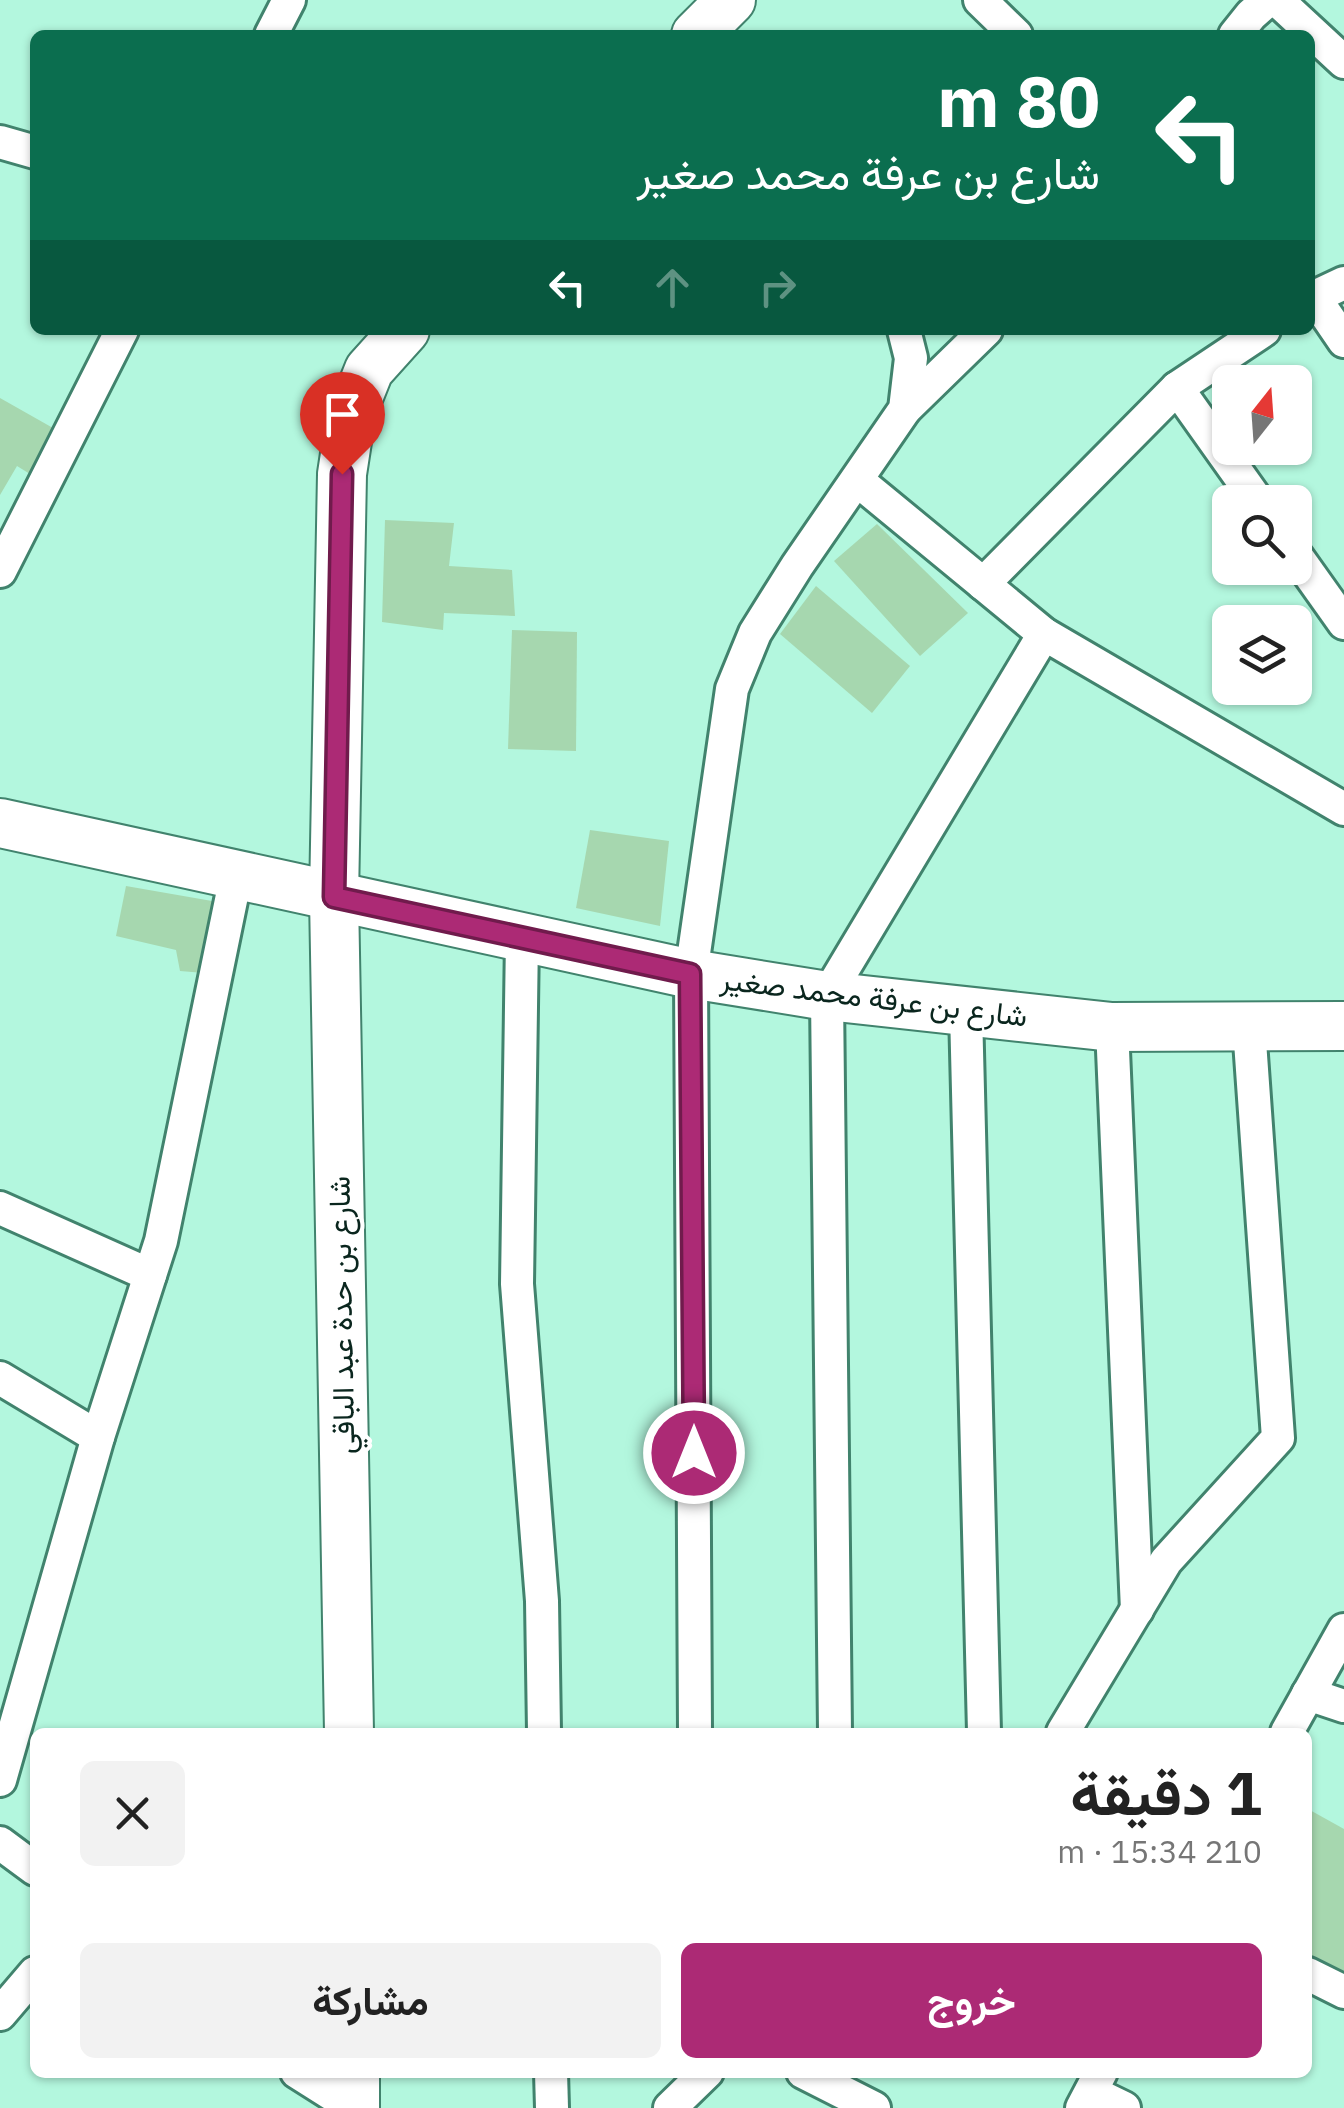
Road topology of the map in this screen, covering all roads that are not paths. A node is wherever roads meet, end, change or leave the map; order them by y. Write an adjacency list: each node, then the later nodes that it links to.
1 (288, 0): 6 (street)
2 (731, 0): 7 (street)
3 (980, 0): 8 (street)
4 (1268, 0): 9 (street)
5 (1277, 0): 10 (street)
6 (273, 30)
7 (701, 30)
8 (1011, 30)
9 (1239, 30)
10 (1309, 30)
11 (1315, 35): 12 (street)
12 (1344, 62)
13 (0, 142): 14 (street)
14 (30, 151)
15 (1344, 283): 16 (street)
16 (1315, 297)
17 (1315, 302): 23 (street)
18 (119, 335): 28 (street)
19 (401, 335): 36 (street, شارع بن حدة عبد الباقي)
20 (905, 335): 25 (street)
21 (981, 335): 25 (street)
22 (1256, 335): 24 (street)
23 (1344, 341)
24 (1177, 388): 27 (street); 30 (street)
25 (905, 409): 26 (street)
26 (856, 480): 30 (street); 38 (street)
27 (1246, 485)
28 (0, 571)
29 (1312, 578): 31 (street)
30 (983, 584): 32 (street)
31 (1344, 624)
32 (1044, 634): 33 (street); 39 (street)
33 (1344, 809)
34 (0, 823): 35 (street, شارع بن عرفة محمد صغير)
35 (236, 876): 36 (street, شارع بن عرفة محمد صغير); 45 (street)
36 (334, 897): 37 (street, شارع بن عرفة محمد صغير); 52 (street, شارع بن حدة عبد الباقي)
37 (522, 938): 38 (street, شارع بن عرفة محمد صغير); 53 (street)
38 (690, 974): 39 (street, شارع بن عرفة محمد صغير); 54 (street)
39 (827, 996): 40 (street, شارع بن عرفة محمد صغير); 55 (street)
40 (966, 1012): 42 (street, شارع بن عرفة محمد صغير); 56 (street)
41 (1344, 1026): 43 (street, شارع بن عرفة محمد صغير)
42 (1112, 1027): 43 (street, شارع بن عرفة محمد صغير); 48 (street)
43 (1249, 1027): 48 (street)
44 (0, 1208): 45 (street)
45 (150, 1276): 47 (street)
46 (0, 1378): 47 (street)
47 (98, 1437): 59 (street)
48 (1137, 1610): 57 (street)
49 (1344, 1630): 50 (street)
50 (1308, 1694): 51 (street); 58 (street)
51 (1344, 1706)
52 (350, 1728)
53 (544, 1728)
54 (695, 1728)
55 (836, 1728)
56 (984, 1728)
57 (1065, 1728)
58 (1289, 1728)
59 (0, 1780)
60 (0, 1843): 61 (street)
61 (30, 1865)
62 (1312, 1976): 64 (street)
63 (30, 1979): 65 (street)
64 (1344, 1992)
65 (0, 2014)
66 (306, 2078): 72 (street)
67 (354, 2078): 72 (street)
68 (551, 2078): 73 (street)
69 (699, 2078): 74 (street)
70 (816, 2078): 75 (street)
71 (1091, 2091): 76 (street)
72 (354, 2108)
73 (552, 2108)
74 (670, 2108)
75 (874, 2108)
76 (1124, 2108)

